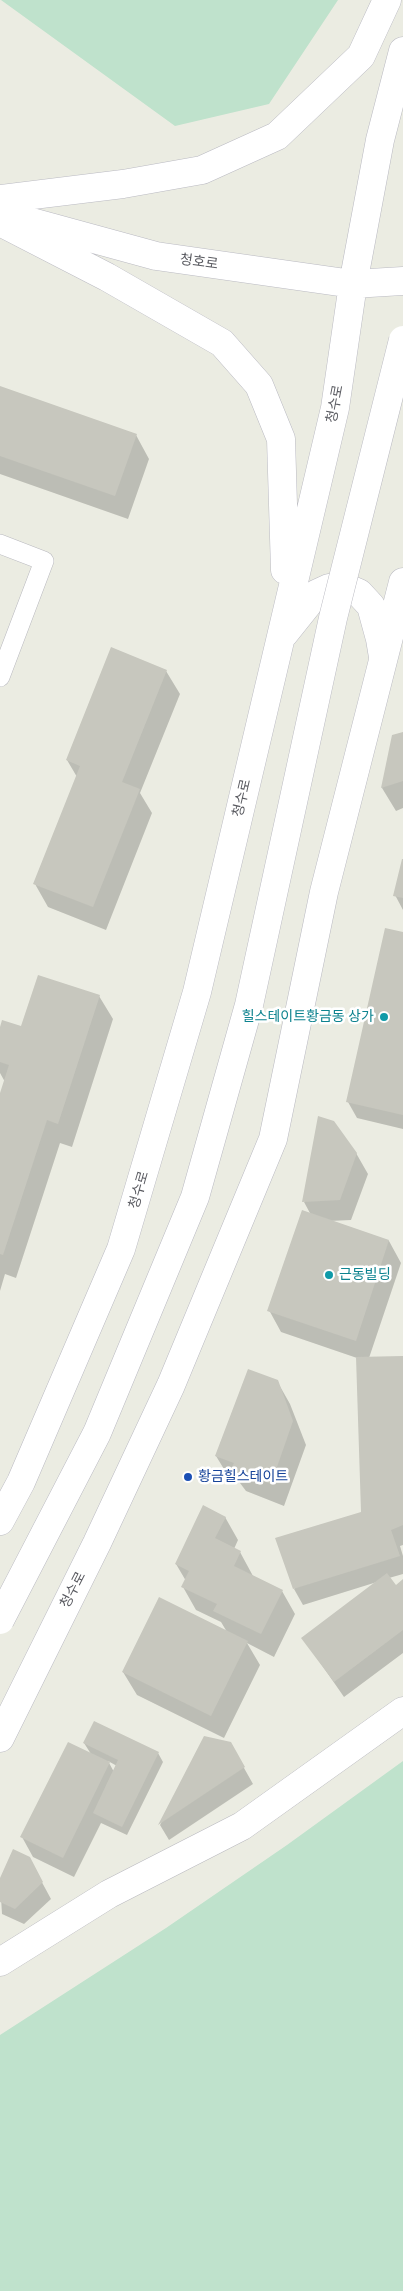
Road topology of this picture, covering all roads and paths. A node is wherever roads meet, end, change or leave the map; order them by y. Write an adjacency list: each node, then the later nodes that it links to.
1 (387, 0): 3 (main road)
2 (403, 50): 7 (main road, 청수로)
3 (0, 199)
4 (0, 214): 7 (main road, 청호로)
5 (0, 222): 12 (main road)
6 (403, 281): 7 (main road, 청호로)
7 (353, 284): 12 (main road, 청수로)
8 (403, 340): 18 (main road, bridge)
9 (0, 544): 16 (lane)
10 (403, 582): 13 (main road, 청수로)
11 (403, 593): 13 (main road)
12 (286, 609): 14 (main road, 청수로)
13 (394, 622): 15 (main road, 청수로)
14 (278, 645): 15 (main road); 17 (main road, 청수로)
15 (383, 661): 20 (main road, 청수로)
16 (0, 677)
17 (0, 1521)
18 (0, 1620)
19 (403, 1711): 21 (main road)
20 (0, 1738)
21 (0, 1962)

